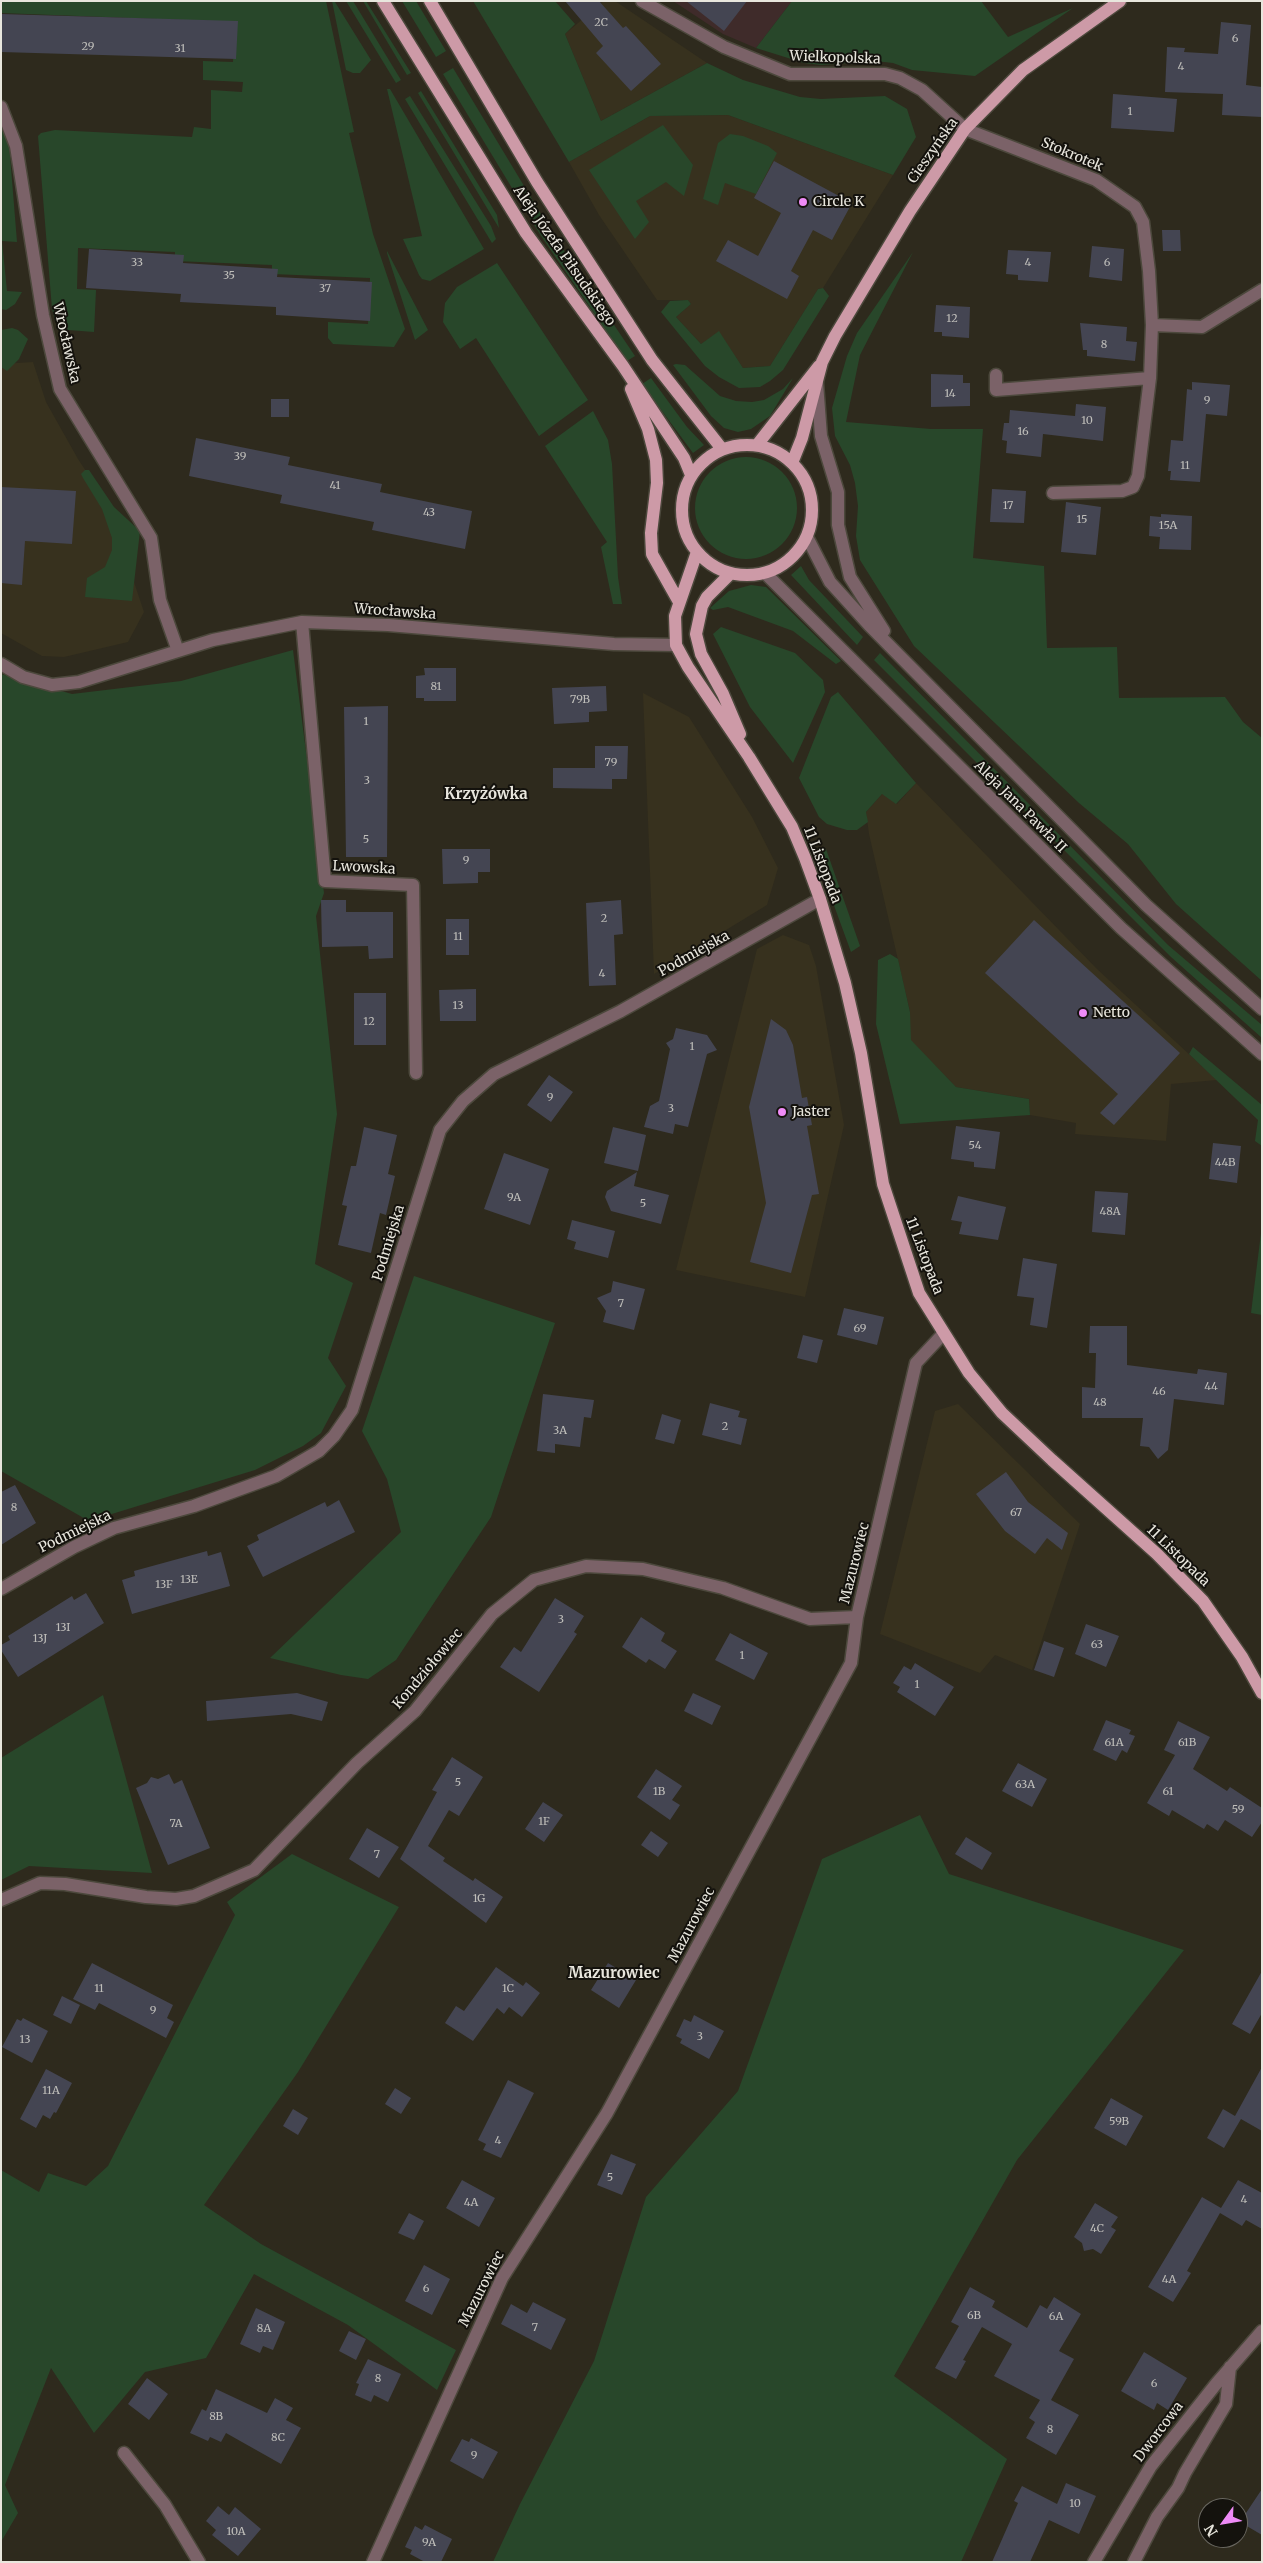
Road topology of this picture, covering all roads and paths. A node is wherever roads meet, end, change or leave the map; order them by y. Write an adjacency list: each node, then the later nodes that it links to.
1 (383, 1): 10 (main road, Aleja Józefa Piłsudskiego)
2 (430, 1): 15 (main road, Aleja Józefa Piłsudskiego)
3 (642, 1): 6 (street, Wielkopolska)
4 (1120, 1): 6 (main road, Cieszyńska)
5 (1, 106): 26 (street, Wrocławska)
6 (965, 129): 8 (street, Stokrotek); 9 (main road, Cieszyńska)
7 (1262, 290): 8 (street)
8 (1152, 324): 12 (street, Stokrotek)
9 (822, 362): 13 (main road, Cieszyńska); 14 (main road, Cieszyńska)
10 (623, 366): 17 (main road, Aleja Józefa Piłsudskiego); 23 (main road)
11 (996, 375): 12 (street)
12 (1150, 378): 18 (street, Stokrotek)
13 (817, 381): 16 (main road, Cieszyńska); 27 (street)
14 (757, 445): 15 (main road); 16 (main road)
15 (722, 449): 17 (main road)
16 (792, 463): 19 (main road)
17 (691, 475): 20 (main road)
18 (1053, 493)
19 (807, 537): 21 (main road); 27 (street, Aleja Jana Pawła II)
20 (697, 552): 22 (main road); 23 (main road, 11 Listopada)
21 (765, 573): 22 (main road); 32 (street, Aleja Jana Pawła II)
22 (730, 574): 29 (main road, 11 Listopada)
23 (679, 602): 25 (main road, 11 Listopada)
24 (302, 622): 25 (street, Wrocławska); 26 (street, Wrocławska); 33 (street, Lwowska)
25 (676, 644): 29 (main road, 11 Listopada)
26 (178, 652): 28 (street, Wrocławska)
27 (901, 656): 31 (street, Aleja Jana Pawła II)
28 (1, 664)
29 (749, 757): 30 (main road, 11 Listopada)
30 (820, 899): 34 (main road, 11 Listopada); 35 (street, Podmiejska)
31 (1262, 1009)
32 (1262, 1054)
33 (416, 1073)
34 (943, 1334): 36 (street, Mazurowiec); 37 (main road, 11 Listopada)
35 (1, 1589)
36 (857, 1617): 38 (street, Kondziołowiec); 43 (street, Mazurowiec)
37 (1262, 1693)
38 (1, 1900)
39 (1262, 2331): 40 (street, Dworcowa)
40 (1230, 2367): 44 (street, Dworcowa); 45 (street)
41 (124, 2453): 42 (street)
42 (199, 2562)
43 (373, 2562)
44 (1094, 2562)
45 (1134, 2562)

